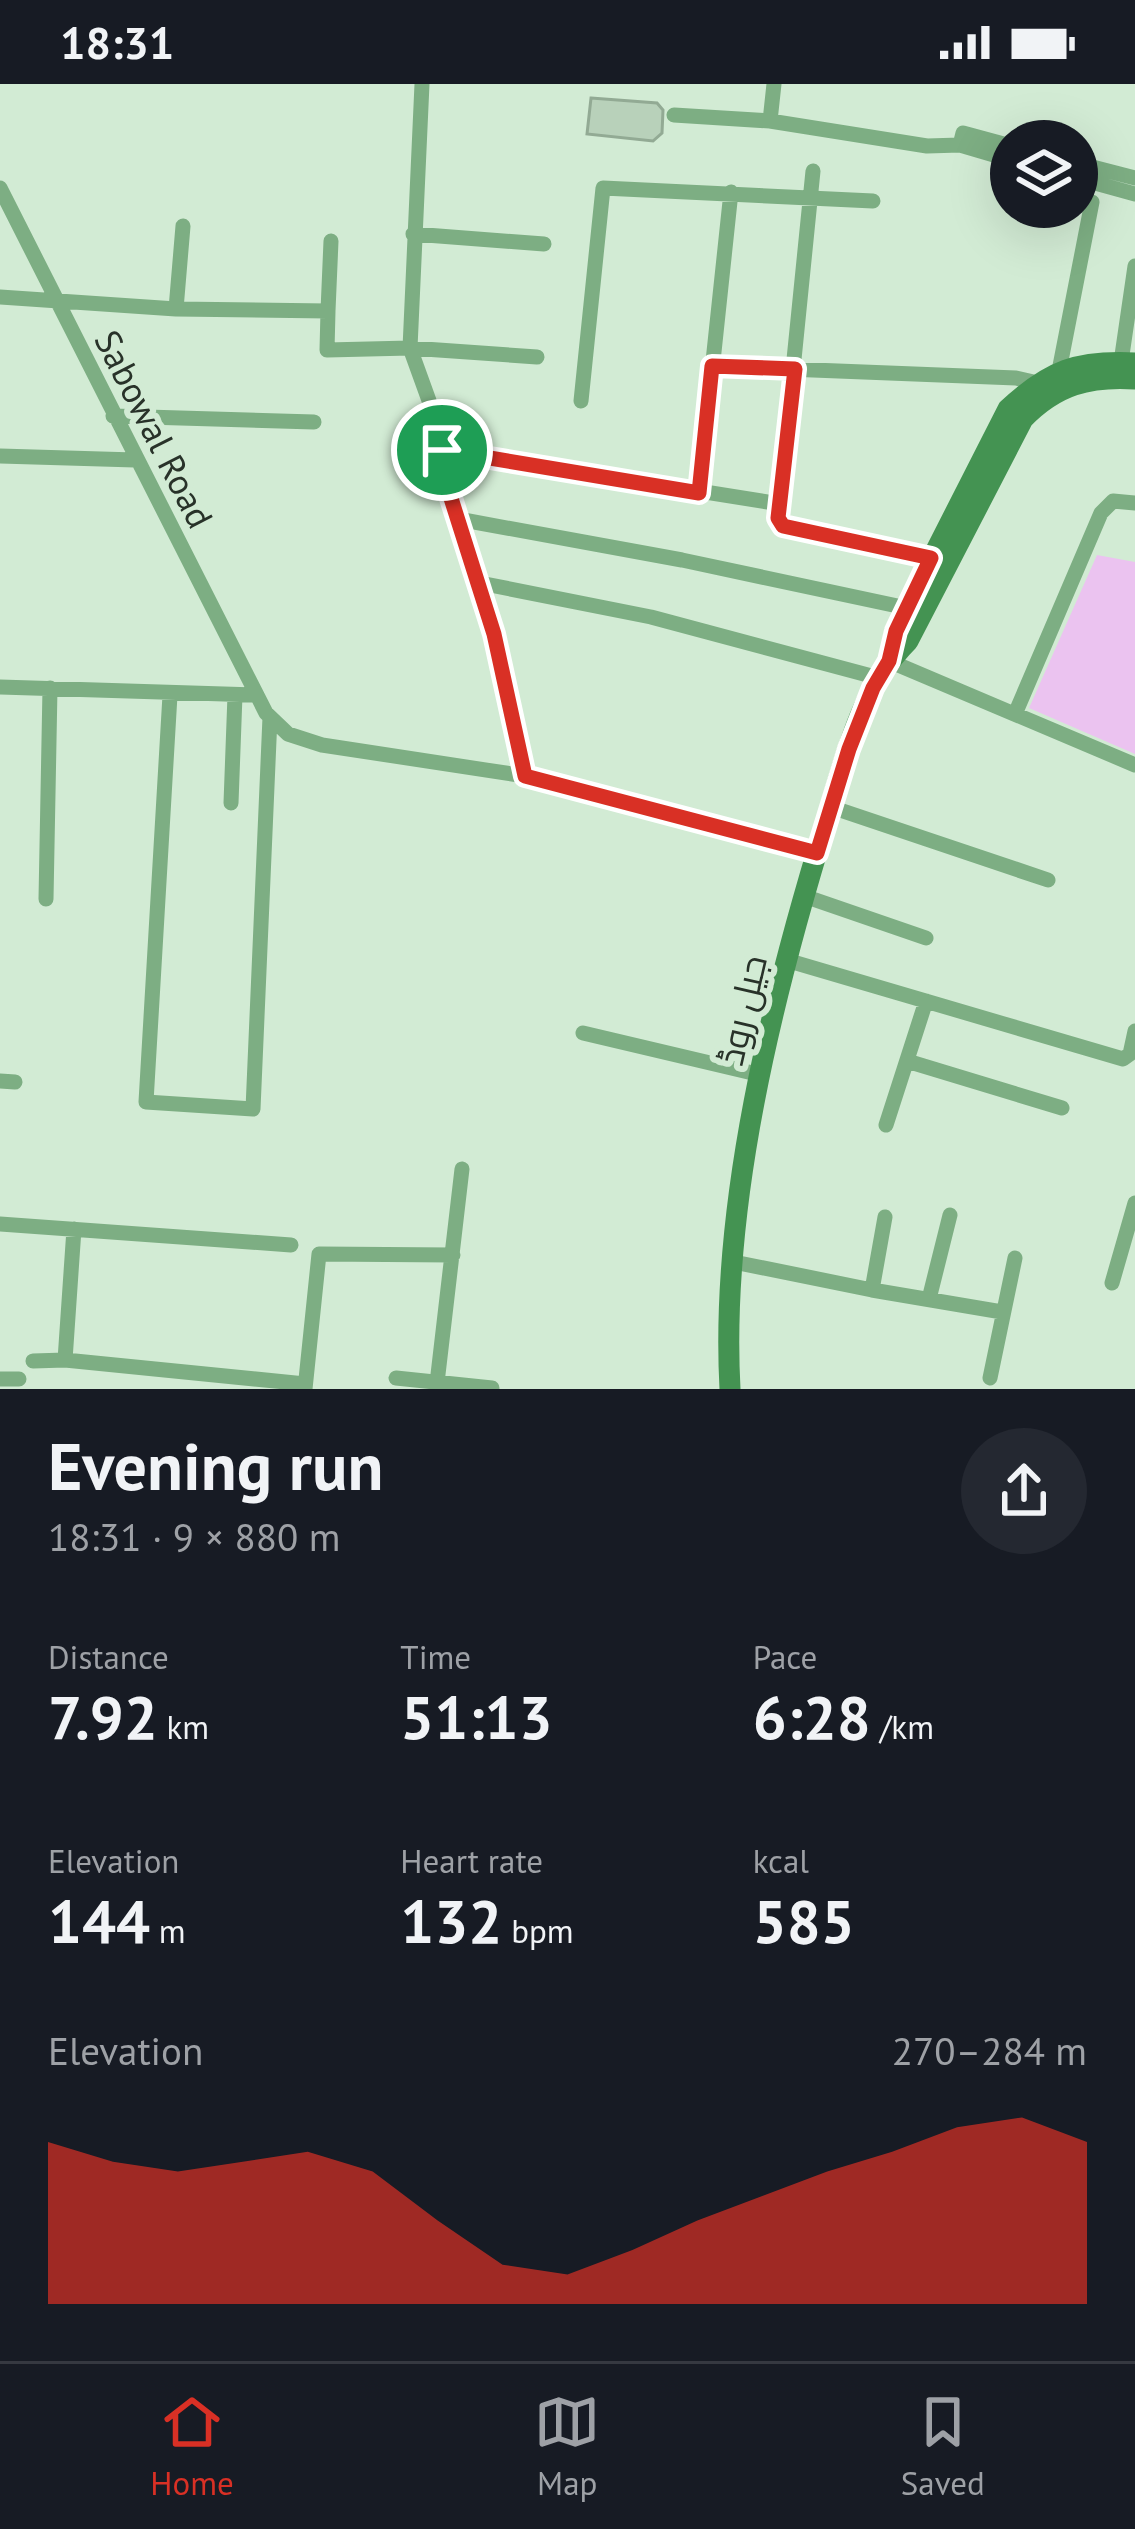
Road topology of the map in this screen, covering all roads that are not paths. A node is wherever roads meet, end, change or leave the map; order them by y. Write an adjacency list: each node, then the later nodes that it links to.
1 (422, 84): 19 (street)
2 (774, 84): 4 (street)
3 (674, 115): 4 (street)
4 (770, 122): 6 (street)
5 (990, 140): 6 (street)
6 (960, 146): 7 (street)
7 (990, 154)
8 (1098, 168): 10 (street)
9 (813, 171): 15 (street)
10 (1135, 178)
11 (1098, 184): 14 (street)
12 (0, 188): 24 (street, Sabowal Road)
13 (731, 192): 15 (street); 29 (street); 33 (street)
14 (1135, 194)
15 (811, 196): 16 (street); 31 (street)
16 (873, 201)
17 (183, 226): 25 (street)
18 (1086, 228): 32 (street)
19 (413, 234): 21 (street); 27 (street)
20 (331, 242): 26 (street)
21 (544, 244)
22 (1135, 266): 30 (street)
23 (0, 297): 24 (street)
24 (57, 301): 25 (street); 34 (street, Sabowal Road)
25 (176, 310): 26 (street)
26 (328, 311): 27 (street)
27 (410, 348): 28 (street); 36 (street)
28 (537, 357)
29 (712, 366): 31 (street); 39 (street)
30 (1130, 368): 32 (main road)
31 (795, 369): 32 (street); 41 (street)
32 (1052, 380): 43 (main road); 46 (main road)
33 (581, 400)
34 (113, 416): 35 (street); 38 (street, Sabowal Road)
35 (314, 422)
36 (442, 450): 39 (street); 42 (street)
37 (0, 456): 38 (street)
38 (135, 460): 51 (street, Sabowal Road)
39 (699, 493): 41 (street)
40 (1135, 503): 52 (street)
41 (780, 504): 43 (street)
42 (458, 519): 44 (street); 45 (street)
43 (931, 558): 45 (main road)
44 (480, 583): 46 (street); 55 (street)
45 (907, 608): 46 (main road)
46 (884, 669): 52 (street); 57 (main road, جیل روڈ)
47 (0, 687): 48 (street)
48 (50, 688): 49 (street); 61 (street)
49 (170, 695): 50 (street); 53 (street)
50 (235, 695): 51 (street); 56 (street)
51 (257, 695): 53 (street, Sabowal Road)
52 (1015, 714): 54 (street)
53 (270, 717): 55 (street)
54 (1135, 765)
55 (525, 776): 58 (street)
56 (231, 803)
57 (831, 807): 58 (main road, جیل روڈ); 59 (street)
58 (817, 853): 60 (main road, جیل روڈ)
59 (1048, 880)
60 (804, 896): 62 (street); 63 (main road, جیل روڈ)
61 (46, 899)
62 (926, 938)
63 (787, 960): 64 (street); 68 (main road, جیل روڈ)
64 (926, 1001): 65 (street); 67 (street)
65 (1135, 1031)
66 (584, 1033): 68 (street)
67 (907, 1061): 69 (street); 70 (street)
68 (761, 1075): 80 (main road, جیل روڈ)
69 (1062, 1108)
70 (886, 1125)
71 (462, 1169): 78 (street)
72 (1135, 1203): 81 (street)
73 (950, 1215): 83 (street)
74 (885, 1217): 82 (street)
75 (0, 1224): 76 (street)
76 (74, 1229): 77 (street); 85 (street)
77 (290, 1246)
78 (453, 1256): 91 (street); 92 (street)
79 (1015, 1258): 84 (street)
80 (734, 1262): 82 (street); 94 (main road, جیل روڈ)
81 (1112, 1283)
82 (872, 1289): 83 (street)
83 (929, 1299): 84 (street)
84 (1002, 1312): 88 (street)
85 (65, 1360): 86 (street); 92 (street)
86 (33, 1361)
87 (395, 1378): 91 (street)
88 (990, 1378)
89 (0, 1379): 90 (street)
90 (19, 1379)
91 (437, 1383): 93 (street)
92 (305, 1387)
93 (492, 1388)
94 (730, 1389)

